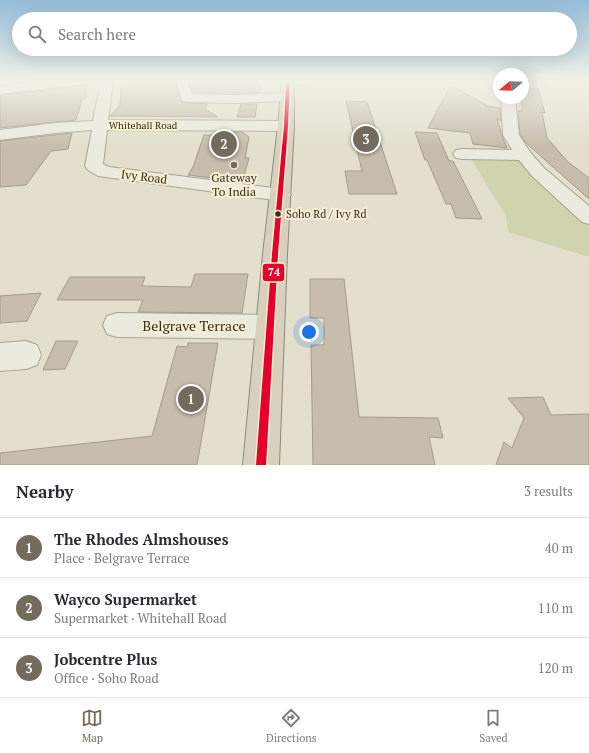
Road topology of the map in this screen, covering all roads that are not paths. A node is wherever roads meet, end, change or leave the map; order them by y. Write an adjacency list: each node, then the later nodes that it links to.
1 (104, 102): 4 (street, Ivy Road)
2 (287, 102): 5 (highway)
3 (508, 104): 8 (street)
4 (100, 125): 5 (street, Whitehall Road); 6 (street, Whitehall Road); 9 (street, Ivy Road)
5 (286, 126): 9 (highway)
6 (0, 135)
7 (462, 155): 8 (street)
8 (524, 155): 10 (street)
9 (280, 202): 12 (highway)
10 (589, 217)
11 (117, 325): 12 (street, Belgrave Terrace)
12 (270, 327): 13 (highway)
13 (261, 465)

